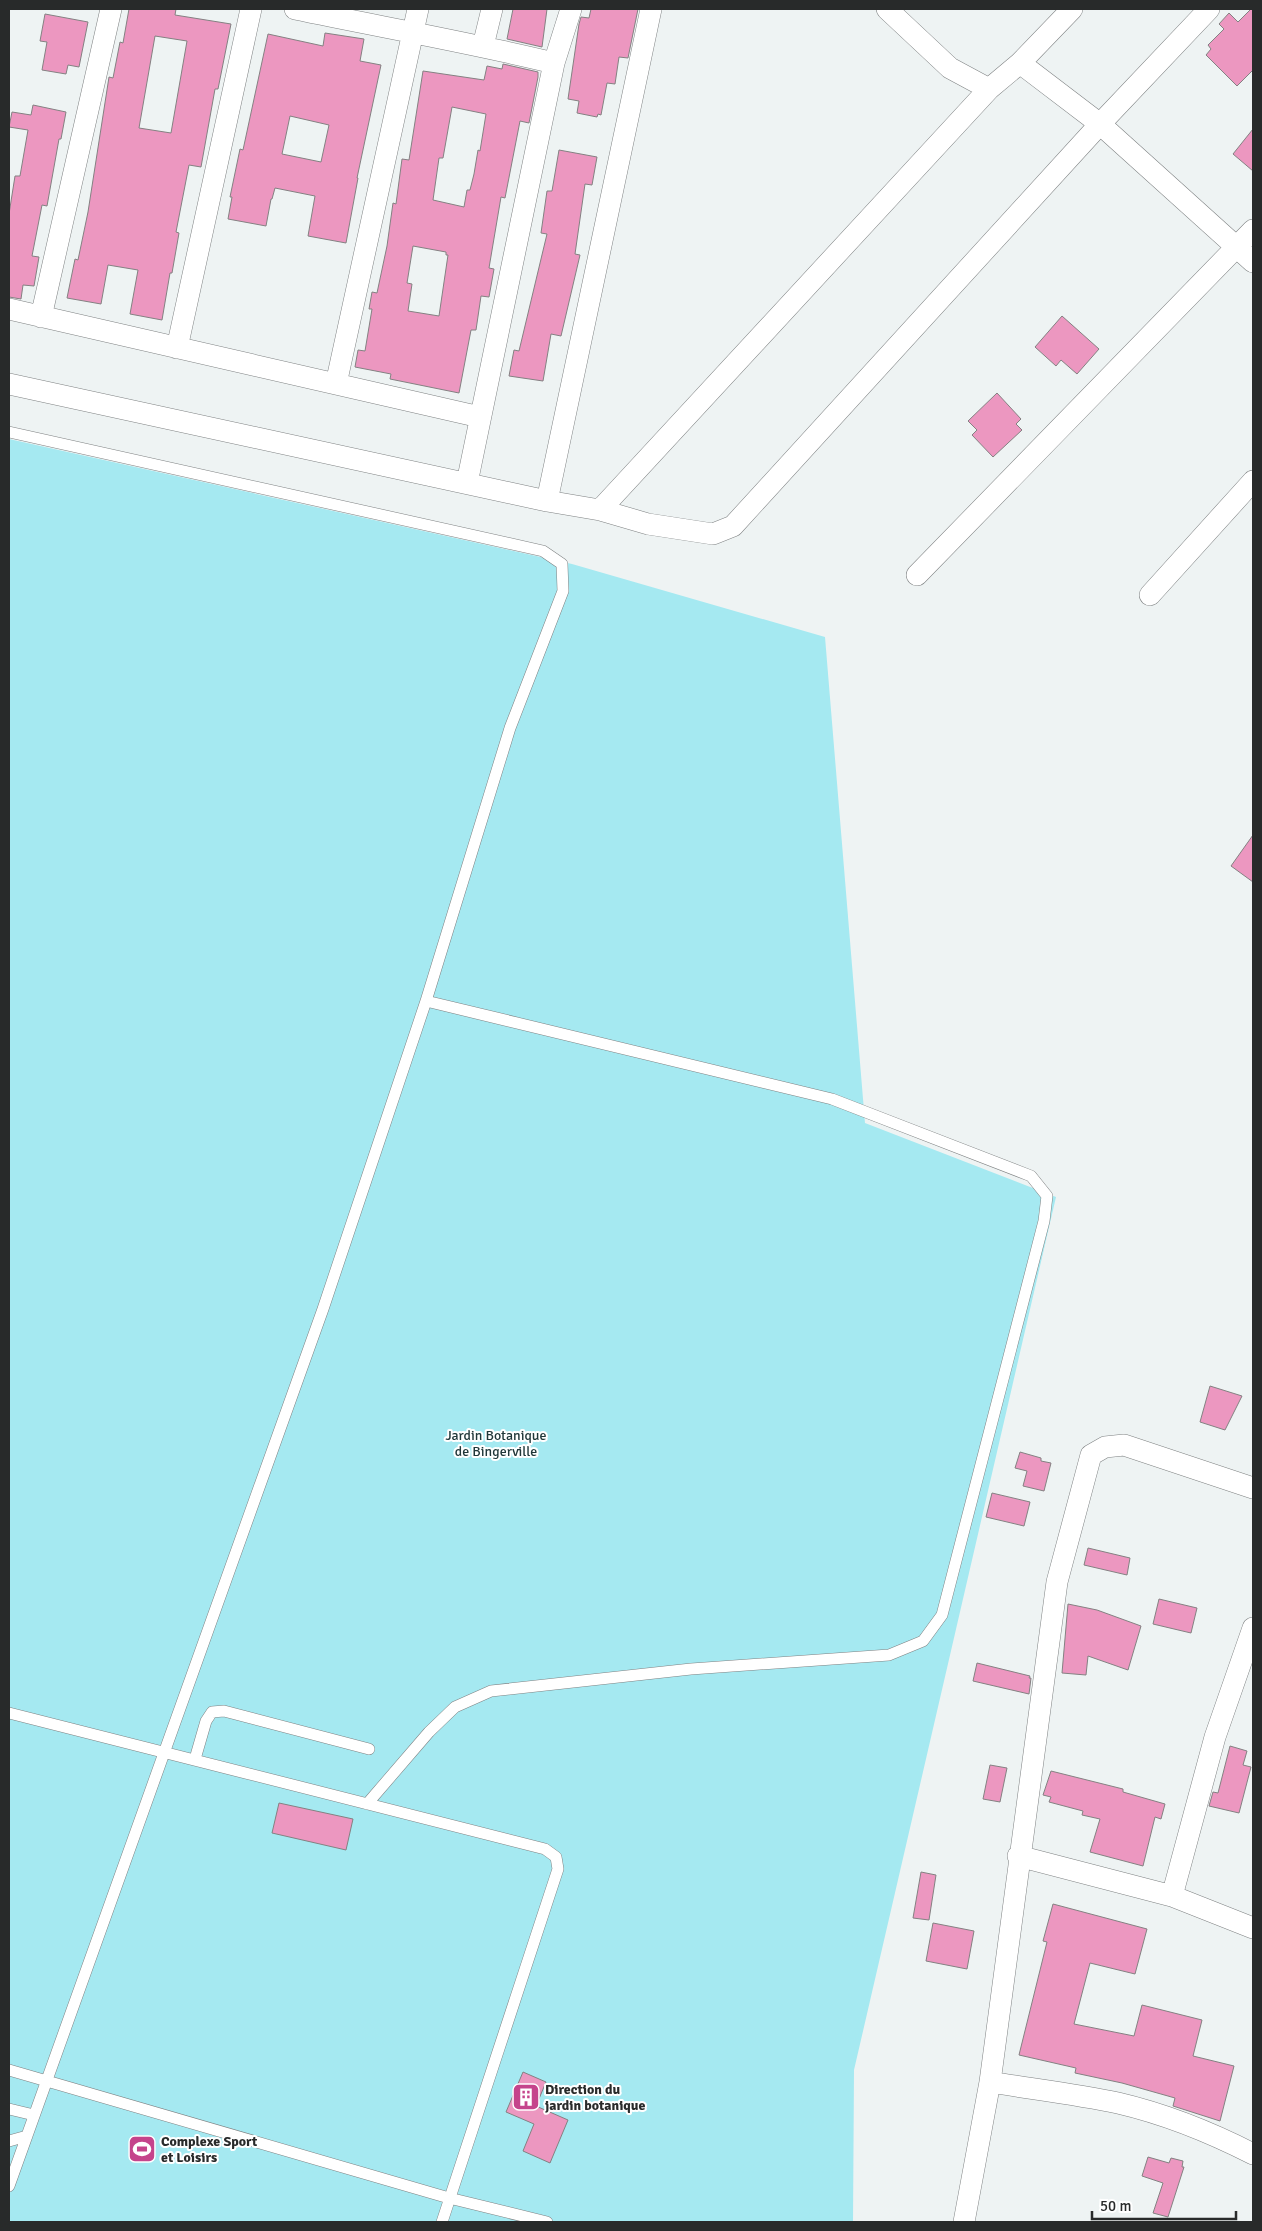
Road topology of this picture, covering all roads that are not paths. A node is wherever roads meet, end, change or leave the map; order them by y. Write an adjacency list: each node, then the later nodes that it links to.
1 (111, 9): 21 (street)
2 (251, 9): 22 (street)
3 (295, 9): 11 (street)
4 (418, 9): 11 (street)
5 (492, 9): 12 (street)
6 (571, 9): 13 (street)
7 (651, 9): 29 (street)
8 (887, 9): 15 (street)
9 (1072, 9): 14 (street)
10 (1209, 9): 16 (street)
11 (412, 34): 12 (street); 24 (street)
12 (482, 46): 13 (street)
13 (554, 63): 25 (street)
14 (1020, 63): 15 (street); 16 (street)
15 (989, 89): 30 (street)
16 (1100, 124): 18 (street); 30 (street)
17 (1253, 230): 18 (street)
18 (1235, 247): 19 (street); 31 (street)
19 (1253, 262)
20 (9, 310): 21 (street)
21 (41, 317): 22 (street)
22 (177, 348): 24 (street)
23 (9, 384): 28 (street)
24 (336, 384): 25 (street)
25 (480, 417): 28 (street)
26 (9, 432): 33 (lane)
27 (1253, 481): 32 (street)
28 (467, 484): 29 (street)
29 (547, 501): 30 (street)
30 (600, 510)
31 (917, 575)
32 (1150, 595)
33 (426, 1001): 38 (lane); 40 (lane)
34 (1253, 1488): 41 (street)
35 (1253, 1628): 42 (street)
36 (9, 1713): 38 (lane)
37 (369, 1749): 39 (lane)
38 (164, 1751): 39 (lane); 45 (lane)
39 (195, 1759): 40 (lane)
40 (367, 1804): 53 (lane)
41 (1018, 1856): 42 (street); 46 (street)
42 (1172, 1896): 43 (street)
43 (1253, 1928)
44 (9, 2070): 45 (lane)
45 (47, 2080): 48 (lane); 53 (lane)
46 (990, 2082): 51 (street); 56 (street)
47 (9, 2109): 48 (lane)
48 (34, 2115): 49 (lane)
49 (26, 2136): 50 (lane); 52 (lane)
50 (9, 2140)
51 (1253, 2154)
52 (9, 2186)
53 (448, 2198): 54 (lane); 55 (lane)
54 (442, 2222)
55 (547, 2222)
56 (964, 2222)

